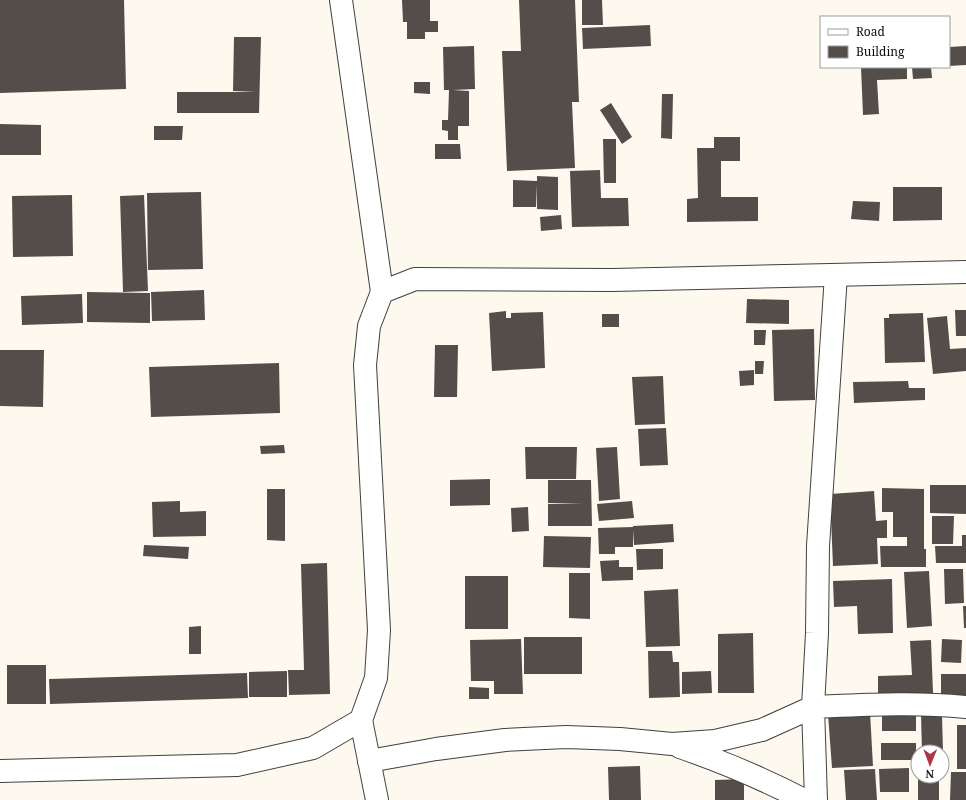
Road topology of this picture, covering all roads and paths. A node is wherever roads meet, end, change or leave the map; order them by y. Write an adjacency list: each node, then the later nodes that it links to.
1 (341, 0): 4 (street)
2 (966, 272): 3 (street)
3 (836, 275): 4 (street); 5 (street)
4 (382, 292): 7 (street)
5 (813, 707): 6 (street); 8 (street); 13 (street)
6 (966, 707)
7 (361, 720): 9 (street); 10 (street)
8 (672, 744): 9 (street); 12 (street)
9 (369, 761): 11 (street)
10 (0, 771)
11 (377, 800)
12 (804, 800)
13 (816, 800)

